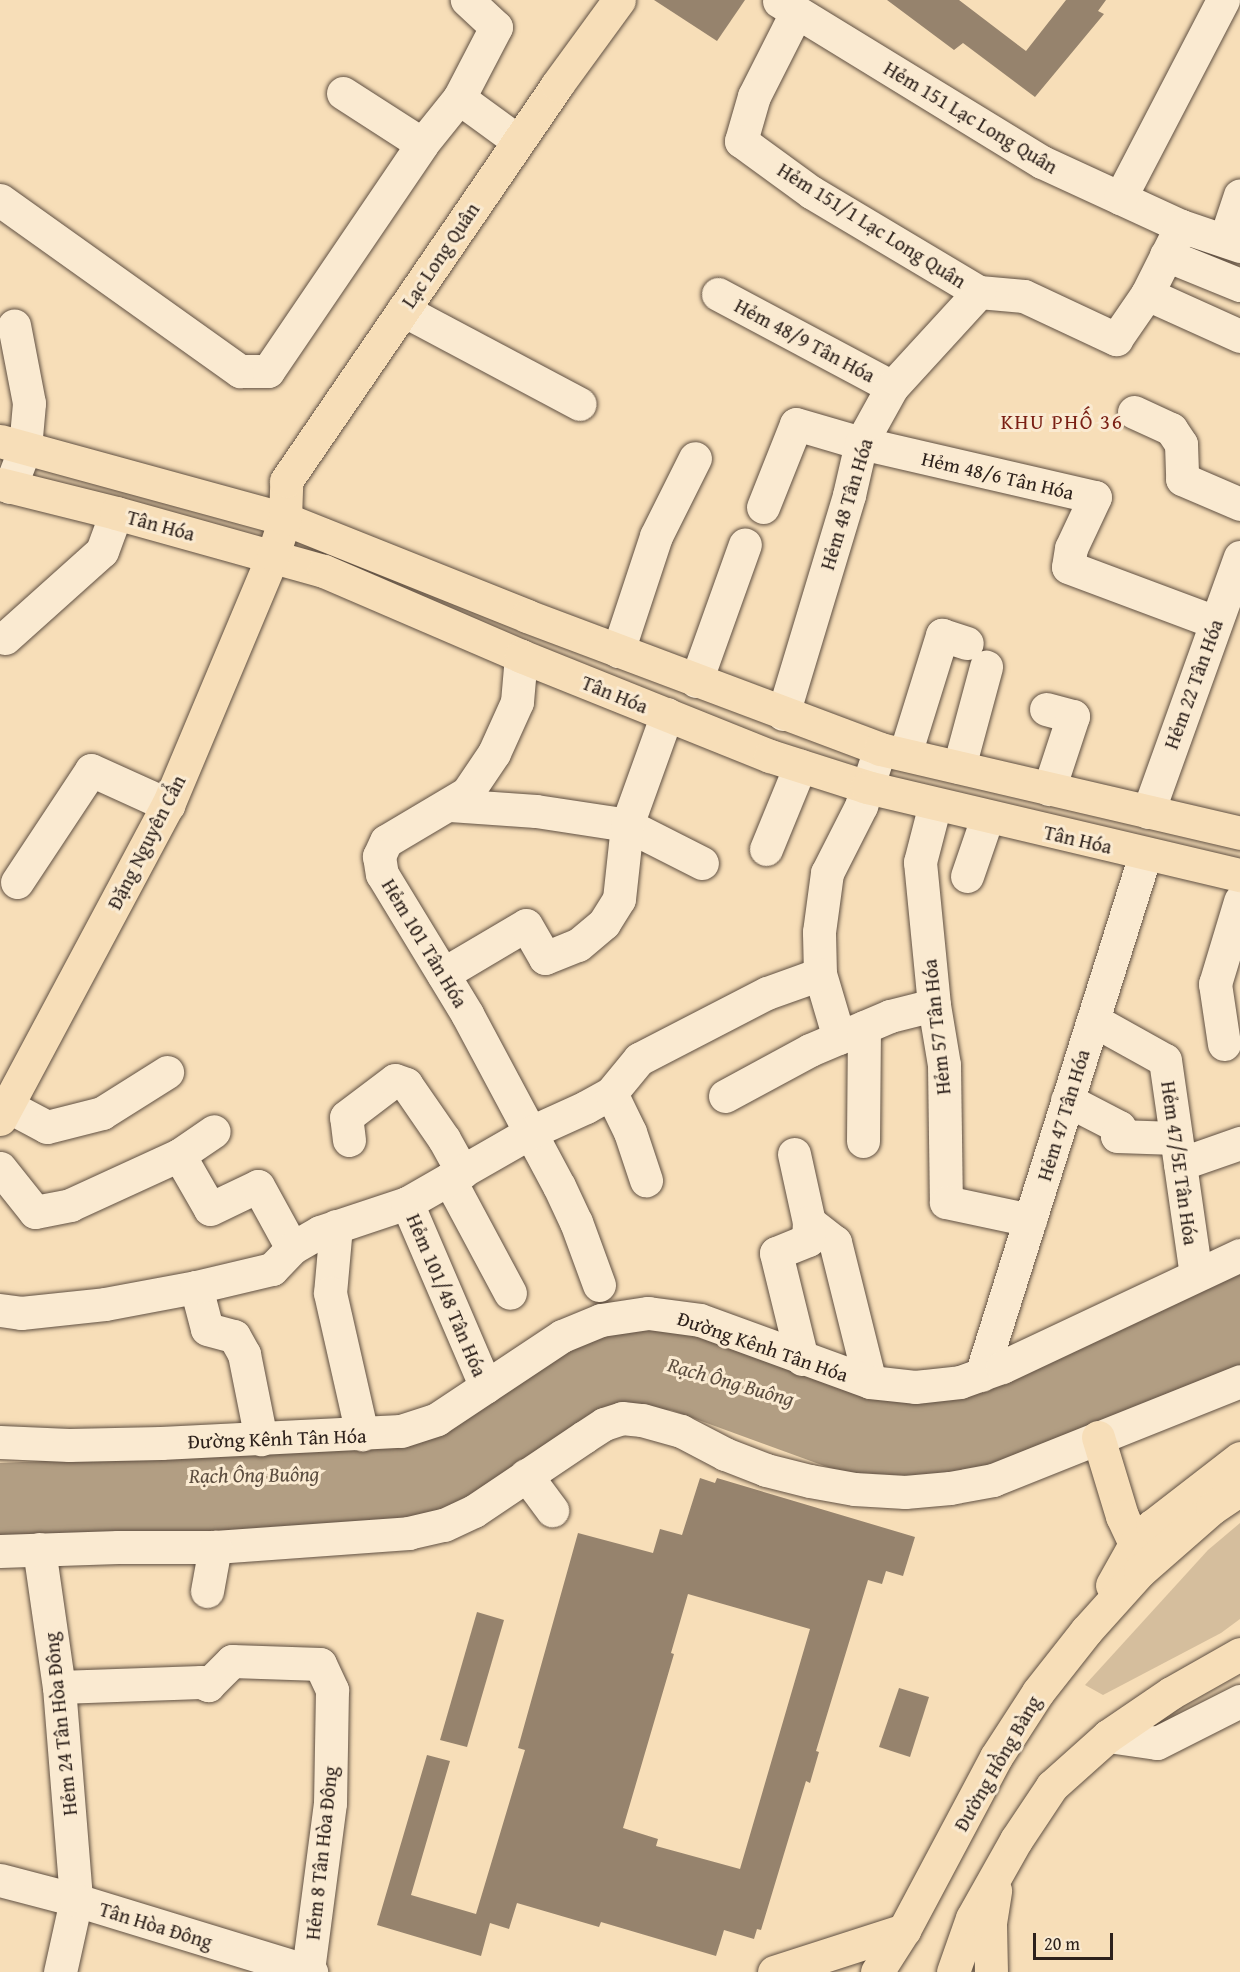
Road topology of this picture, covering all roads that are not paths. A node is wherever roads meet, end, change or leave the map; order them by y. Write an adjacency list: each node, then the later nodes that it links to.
1 (467, 0): 6 (street)
2 (619, 0): 7 (main road, Lạc Long Quân)
3 (1223, 0): 10 (street)
4 (787, 7): 10 (street, Hẻm 151 Lạc Long Quân); 15 (street, Hẻm 151/1 Lạc Long Quân)
5 (343, 93): 8 (street)
6 (459, 98): 7 (street); 8 (street)
7 (518, 141): 18 (main road, Lạc Long Quân)
8 (422, 144): 11 (street)
9 (1240, 195): 13 (street)
10 (1120, 198): 12 (street, Hẻm 151 Lạc Long Quân)
11 (0, 200)
12 (1173, 241): 13 (street, Hẻm 151 Lạc Long Quân); 14 (street); 17 (street, Hẻm 151/1 Lạc Long Quân)
13 (1232, 243)
14 (1240, 285)
15 (979, 291): 17 (street, Hẻm 151/1 Lạc Long Quân); 21 (street, Hẻm 48 Tân Hóa)
16 (718, 294): 21 (street, Hẻm 48/9 Tân Hóa)
17 (1147, 294): 20 (street)
18 (403, 310): 22 (street); 31 (main road, Lạc Long Quân)
19 (14, 325): 25 (street)
20 (1240, 336)
21 (892, 387): 24 (street, Hẻm 48 Tân Hóa)
22 (580, 405)
23 (1134, 412): 28 (street)
24 (861, 443): 29 (street); 35 (street, Hẻm 48/6 Tân Hóa); 42 (street, Hẻm 48 Tân Hóa)
25 (12, 444): 27 (street); 31 (main road, Tân Hóa)
26 (695, 458): 37 (street)
27 (5, 485): 30 (main road, Tân Hóa)
28 (1240, 504)
29 (764, 507)
30 (116, 513): 33 (main road, Tân Hóa); 36 (street)
31 (285, 519): 33 (main road, Lạc Long Quân); 37 (main road, Tân Hóa)
32 (745, 544): 39 (street)
33 (273, 555): 38 (main road, Tân Hóa); 49 (main road, Đặng Nguyên Cẩn)
34 (1240, 557): 35 (street, Hẻm 22 Tân Hóa)
35 (1215, 622): 51 (street, Hẻm 22 Tân Hóa)
36 (5, 638)
37 (618, 651): 39 (main road, Tân Hóa)
38 (521, 656): 41 (main road, Tân Hóa); 50 (street, Hẻm 101 Tân Hóa)
39 (696, 681): 42 (main road, Tân Hóa)
40 (1046, 709): 47 (street)
41 (666, 714): 44 (main road, Tân Hóa); 53 (street)
42 (783, 714): 43 (main road, Tân Hóa)
43 (892, 752): 45 (main road, Tân Hóa); 45 (street); 46 (street)
44 (800, 766): 46 (main road, Tân Hóa); 55 (street)
45 (959, 767): 47 (main road, Tân Hóa)
46 (867, 787): 48 (main road, Tân Hóa); 63 (street)
47 (1049, 789): 51 (main road, Tân Hóa)
48 (935, 804): 52 (main road, Tân Hóa); 64 (street, Hẻm 57 Tân Hóa)
49 (168, 805): 60 (street); 72 (main road, Đặng Nguyên Cẩn)
50 (450, 805): 53 (street); 62 (street, Hẻm 101 Tân Hóa)
51 (1148, 812): 54 (main road, Tân Hóa)
52 (987, 818): 56 (main road, Tân Hóa); 59 (street)
53 (627, 825): 57 (street); 62 (street)
54 (1240, 833)
55 (766, 849)
56 (1145, 855): 58 (main road, Tân Hóa); 65 (street, Hẻm 47 Tân Hóa)
57 (702, 863)
58 (1240, 875)
59 (967, 876)
60 (17, 882)
61 (1240, 901): 67 (street)
62 (443, 974): 74 (street, Hẻm 101 Tân Hóa)
63 (820, 974): 66 (street); 69 (street)
64 (934, 1005): 66 (street); 85 (street, Hẻm 57 Tân Hóa)
65 (1093, 1020): 71 (street, Hẻm 47 Tân Hóa); 78 (street, Hẻm 47/5E Tân Hóa)
66 (852, 1032): 70 (street); 76 (street)
67 (1224, 1044)
68 (167, 1072): 72 (street)
69 (611, 1093): 74 (street); 83 (street)
70 (724, 1096)
71 (1067, 1101): 78 (street); 85 (street, Hẻm 47 Tân Hóa)
72 (2, 1109)
73 (214, 1131): 80 (street)
74 (531, 1132): 82 (street); 91 (street, Hẻm 101 Tân Hóa)
75 (349, 1140): 82 (street)
76 (863, 1141)
77 (1240, 1143): 78 (street)
78 (1178, 1151): 90 (street, Hẻm 47/5E Tân Hóa)
79 (794, 1154): 86 (street)
80 (179, 1155): 81 (street); 88 (street)
81 (0, 1168)
82 (455, 1176): 84 (street); 93 (street)
83 (646, 1180)
84 (408, 1203): 87 (street); 99 (street, Hẻm 101/48 Tân Hóa)
85 (1030, 1220): 96 (street, Hẻm 47 Tân Hóa)
86 (809, 1222): 95 (street); 98 (street)
87 (336, 1226): 88 (street); 100 (street)
88 (292, 1248): 92 (street)
89 (1240, 1255): 90 (street, Đường Kênh Tân Hóa)
90 (1196, 1275): 96 (street, Đường Kênh Tân Hóa)
91 (599, 1285)
92 (196, 1287): 94 (street); 102 (street)
93 (510, 1293)
94 (0, 1310)
95 (802, 1359): 98 (street, Đường Kênh Tân Hóa); 99 (street, Đường Kênh Tân Hóa)
96 (981, 1376): 98 (street, Đường Kênh Tân Hóa)
97 (1240, 1381): 101 (street)
98 (870, 1382)
99 (486, 1387): 100 (street, Đường Kênh Tân Hóa)
100 (362, 1434): 102 (street, Đường Kênh Tân Hóa)
101 (1098, 1437): 105 (street); 111 (main road)
102 (261, 1439): 103 (street, Đường Kênh Tân Hóa)
103 (0, 1442)
104 (1240, 1458): 111 (main road)
105 (526, 1475): 107 (street); 108 (street)
106 (1240, 1489): 111 (main road)
107 (552, 1510)
108 (215, 1547): 109 (street); 112 (street)
109 (39, 1549): 110 (street); 114 (street, Hẻm 24 Tân Hòa Đông)
110 (0, 1551)
111 (1137, 1557): 120 (main road, Đường Hồng Bàng)
112 (207, 1591)
113 (1240, 1654): 116 (main road)
114 (59, 1687): 119 (street, Hẻm 24 Tân Hòa Đông); 123 (street, Hẻm 8 Tân Hòa Đông)
115 (1240, 1701): 116 (street)
116 (1108, 1736): 117 (main road)
117 (999, 1870): 126 (main road); 127 (main road)
118 (0, 1880): 119 (street, Tân Hòa Đông)
119 (76, 1900): 121 (street, Tân Hòa Đông); 122 (street, Hẻm 24 Tân Hòa Đông)
120 (904, 1930): 124 (main road); 125 (main road, Đường Hồng Bàng)
121 (250, 1963): 123 (street, Tân Hòa Đông)
122 (60, 1972)
123 (309, 1972)
124 (774, 1972)
125 (877, 1972)
126 (953, 1972)
127 (991, 1972)

